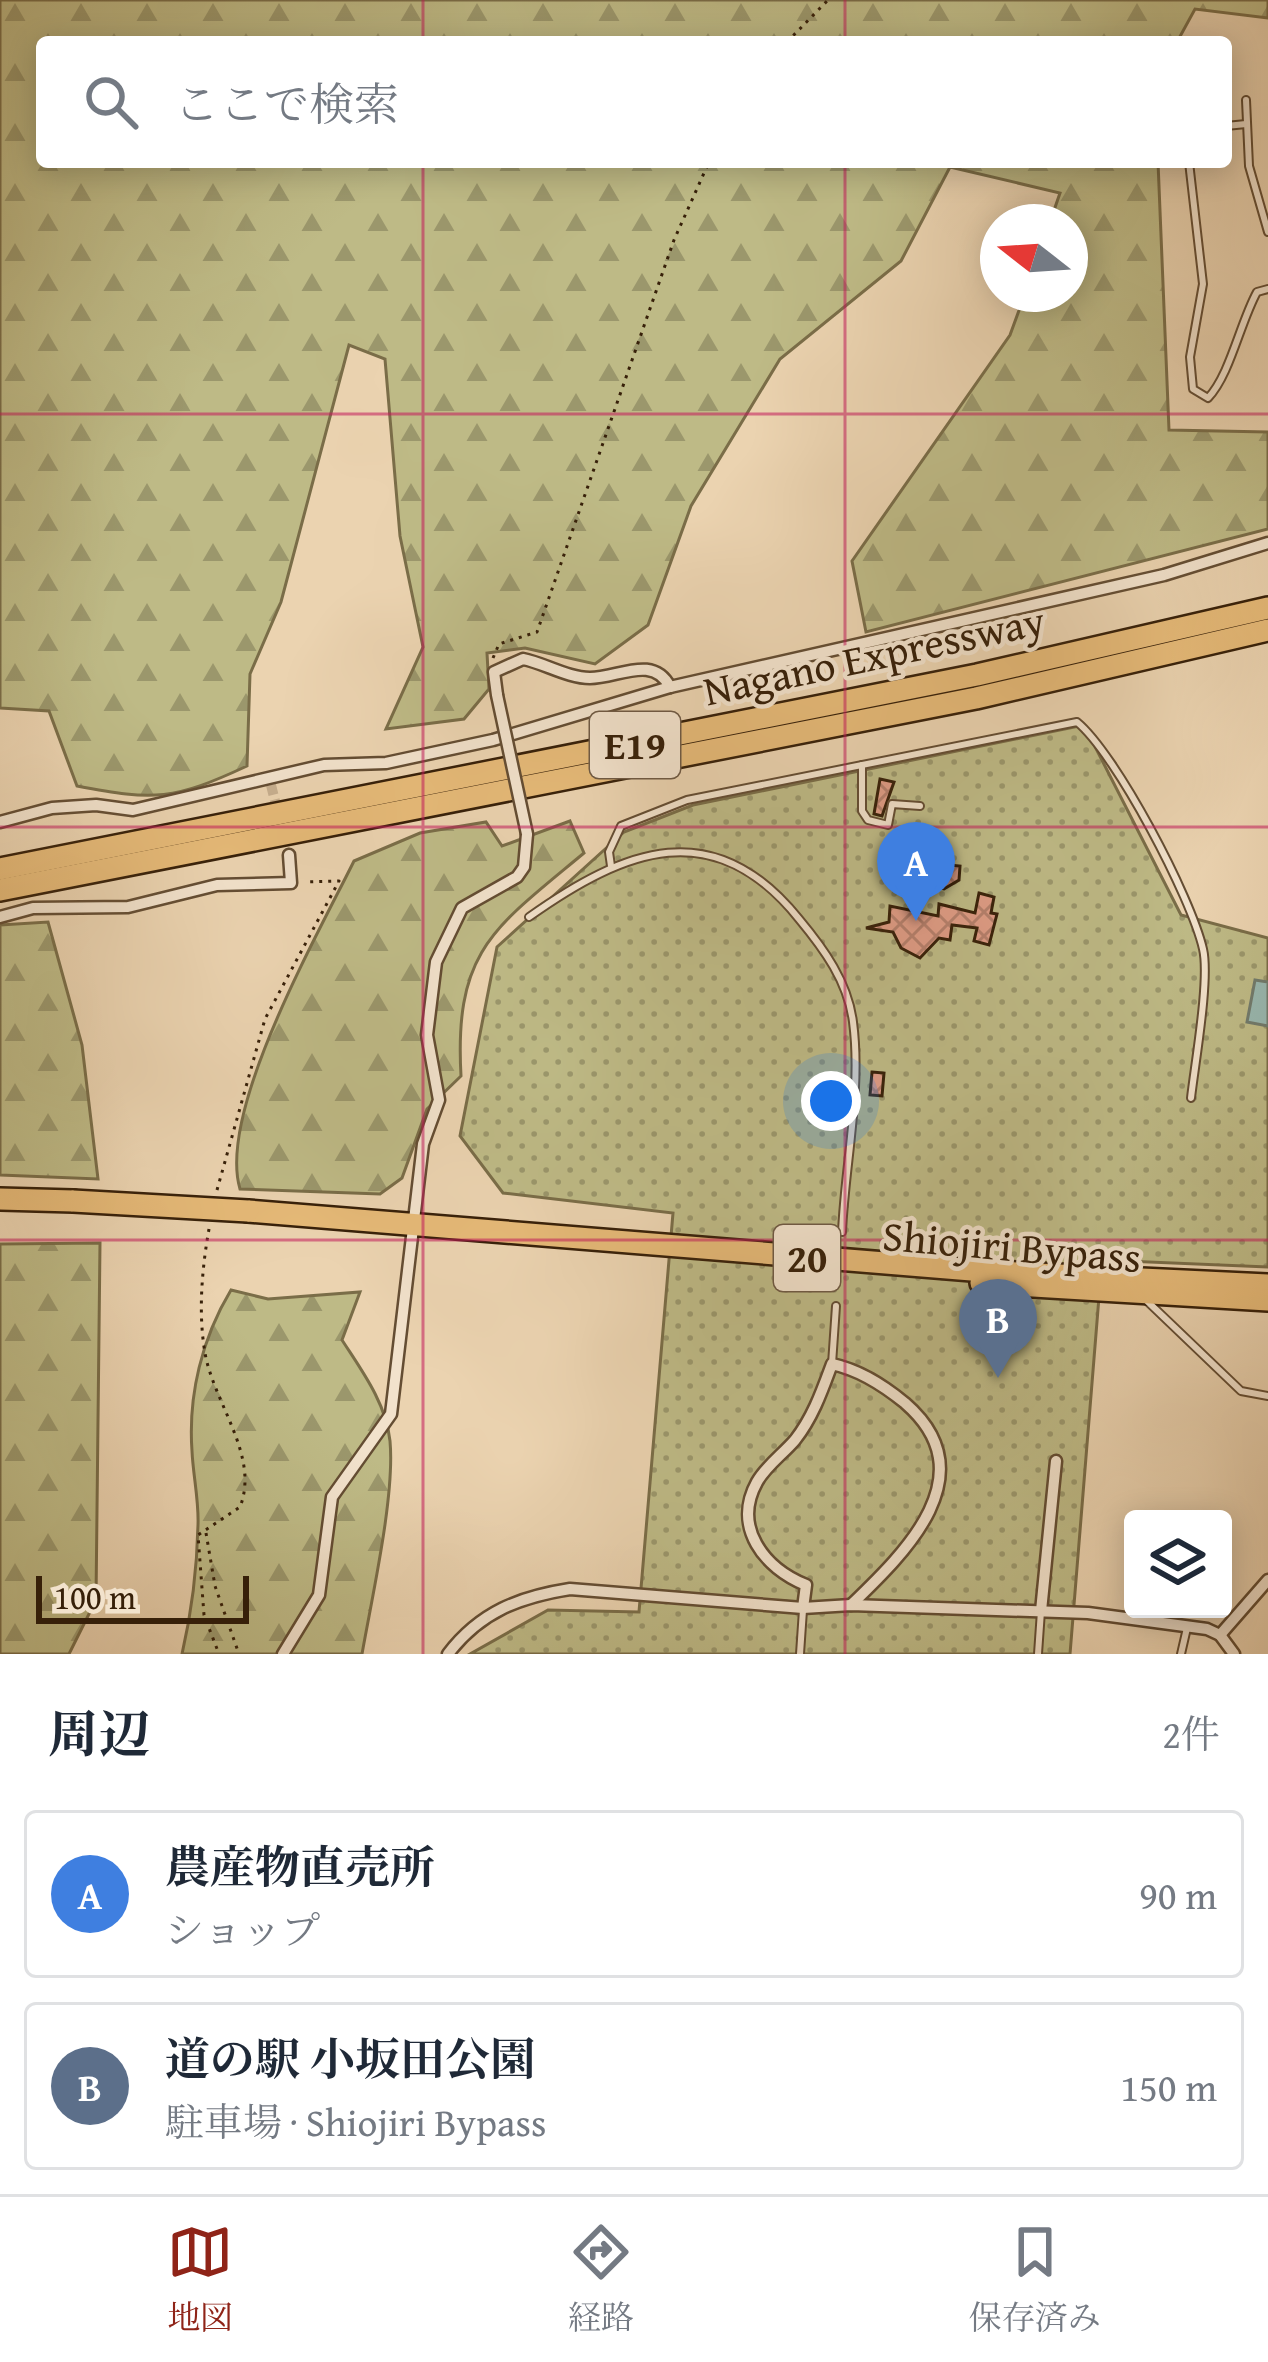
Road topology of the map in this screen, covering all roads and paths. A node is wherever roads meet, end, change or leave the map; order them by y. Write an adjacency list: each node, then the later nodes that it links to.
1 (827, 0): 2 (path)
2 (793, 36)
3 (1246, 100): 4 (lane)
4 (1247, 124): 5 (lane); 8 (lane)
5 (1232, 125)
6 (706, 168): 13 (path)
7 (1190, 168): 9 (lane)
8 (1268, 232)
9 (1268, 289)
10 (1268, 543): 14 (street)
11 (1268, 608): 20 (highway, Nagano Expressway / E19)
12 (1268, 630): 22 (highway, Nagano Expressway / E19)
13 (494, 672): 14 (street); 29 (street, bridge)
14 (670, 687): 17 (street)
15 (862, 765): 16 (lane); 19 (lane); 25 (lane)
16 (920, 806)
17 (0, 822)
18 (289, 855): 21 (street)
19 (610, 866): 24 (lane); 30 (lane)
20 (0, 868)
21 (291, 883): 23 (street); 27 (path)
22 (0, 890)
23 (0, 917)
24 (529, 917)
25 (1192, 1098)
26 (0, 1199): 29 (highway, Shiojiri Bypass / 20, bridge)
27 (214, 1204)
28 (210, 1223): 39 (path)
29 (414, 1225): 31 (highway, Shiojiri Bypass / 20); 48 (street)
30 (842, 1232)
31 (608, 1243): 32 (highway, Shiojiri Bypass / 20); 33 (highway, Shiojiri Bypass / 20)
32 (1268, 1285)
33 (1139, 1296): 34 (highway, Shiojiri Bypass / 20); 37 (lane)
34 (1268, 1300)
35 (836, 1306): 36 (lane)
36 (832, 1364): 41 (street); 42 (street)
37 (1268, 1396)
38 (1057, 1461): 43 (street)
39 (205, 1531): 46 (path); 47 (path)
40 (1268, 1580): 45 (street)
41 (851, 1604): 42 (street); 43 (street)
42 (803, 1609): 49 (street); 50 (lane)
43 (1041, 1611): 44 (street); 51 (lane)
44 (1188, 1625): 45 (street); 52 (lane)
45 (1220, 1634): 53 (street)
46 (219, 1654)
47 (239, 1654)
48 (283, 1654)
49 (448, 1654)
50 (800, 1654)
51 (1038, 1654)
52 (1181, 1654)
53 (1234, 1654)

